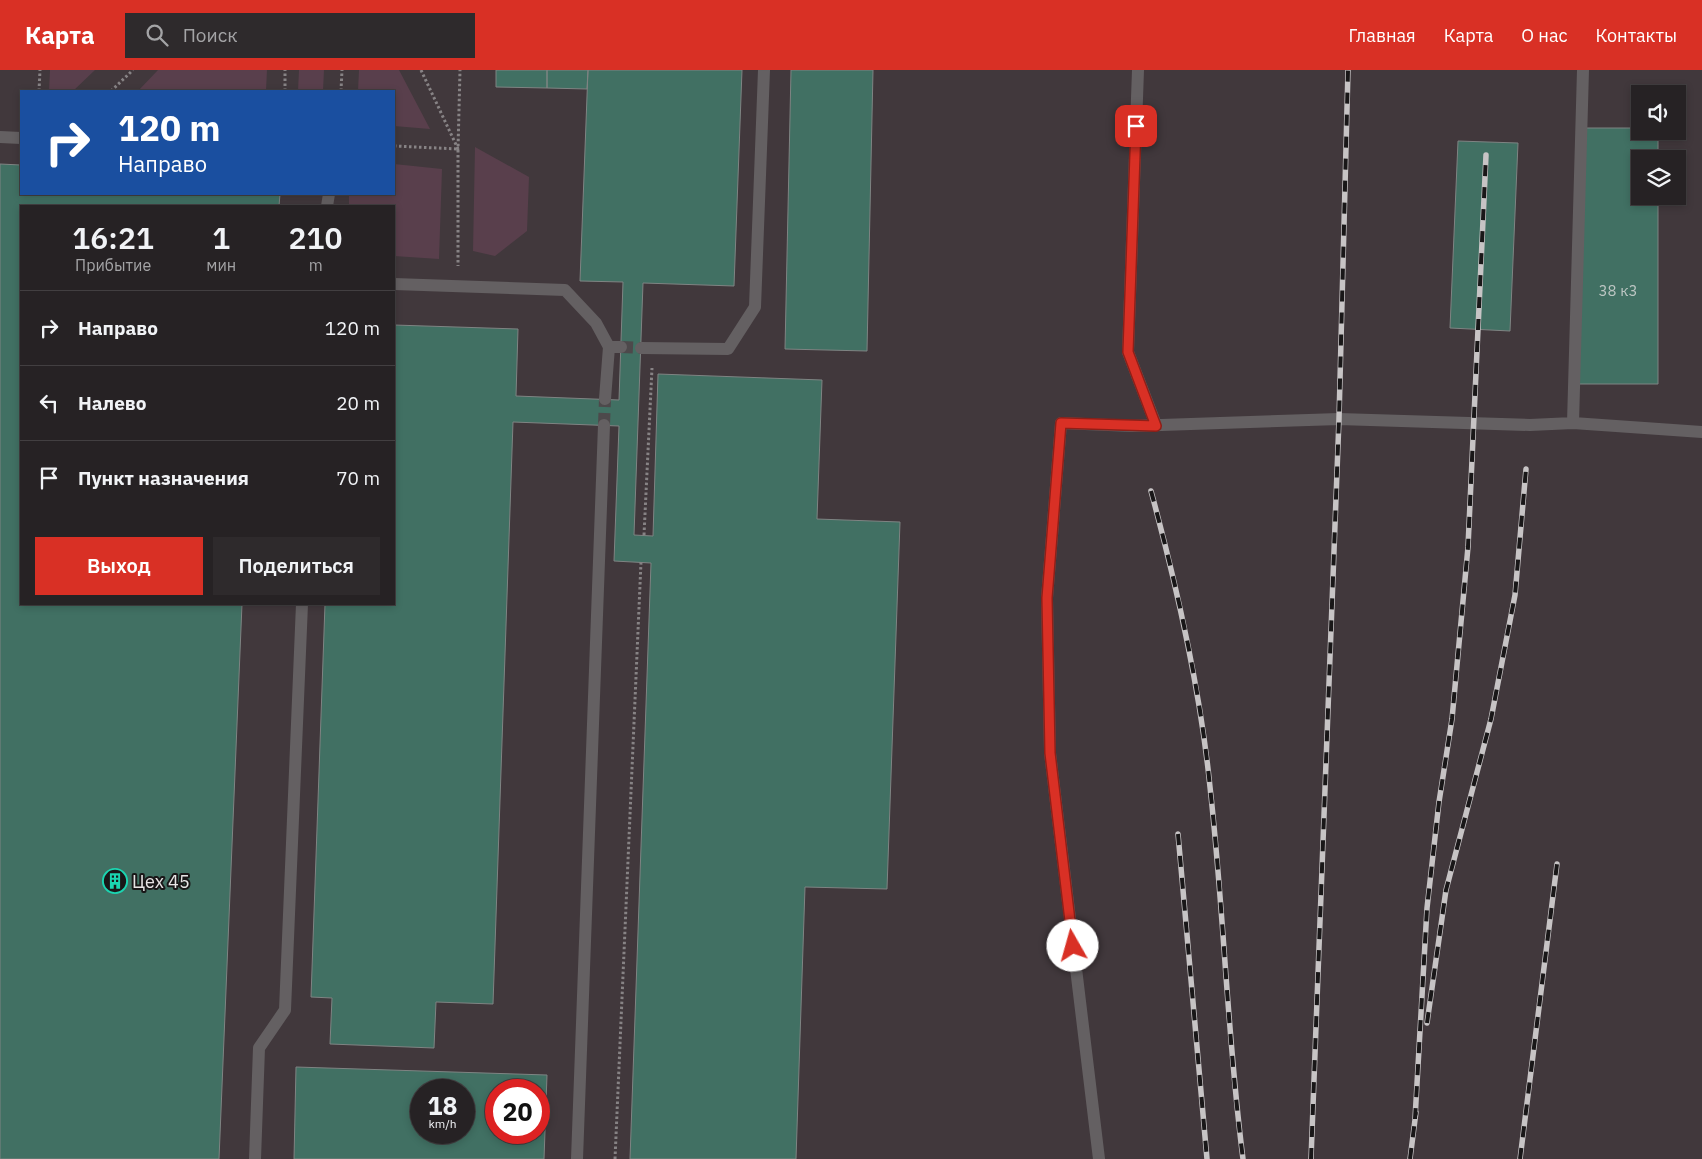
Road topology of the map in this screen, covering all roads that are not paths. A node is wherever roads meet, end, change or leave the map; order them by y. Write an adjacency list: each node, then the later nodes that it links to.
1 (764, 70): 7 (lane)
2 (1138, 70): 11 (lane)
3 (1583, 70): 9 (lane)
4 (0, 137): 5 (lane)
5 (20, 138)
6 (395, 284): 8 (lane)
7 (647, 348)
8 (605, 399)
9 (1574, 424): 11 (lane); 12 (lane)
10 (604, 426): 15 (lane)
11 (1156, 426): 16 (lane)
12 (1702, 432)
13 (302, 605): 14 (lane)
14 (255, 1159)
15 (577, 1159)
16 (1099, 1159)

